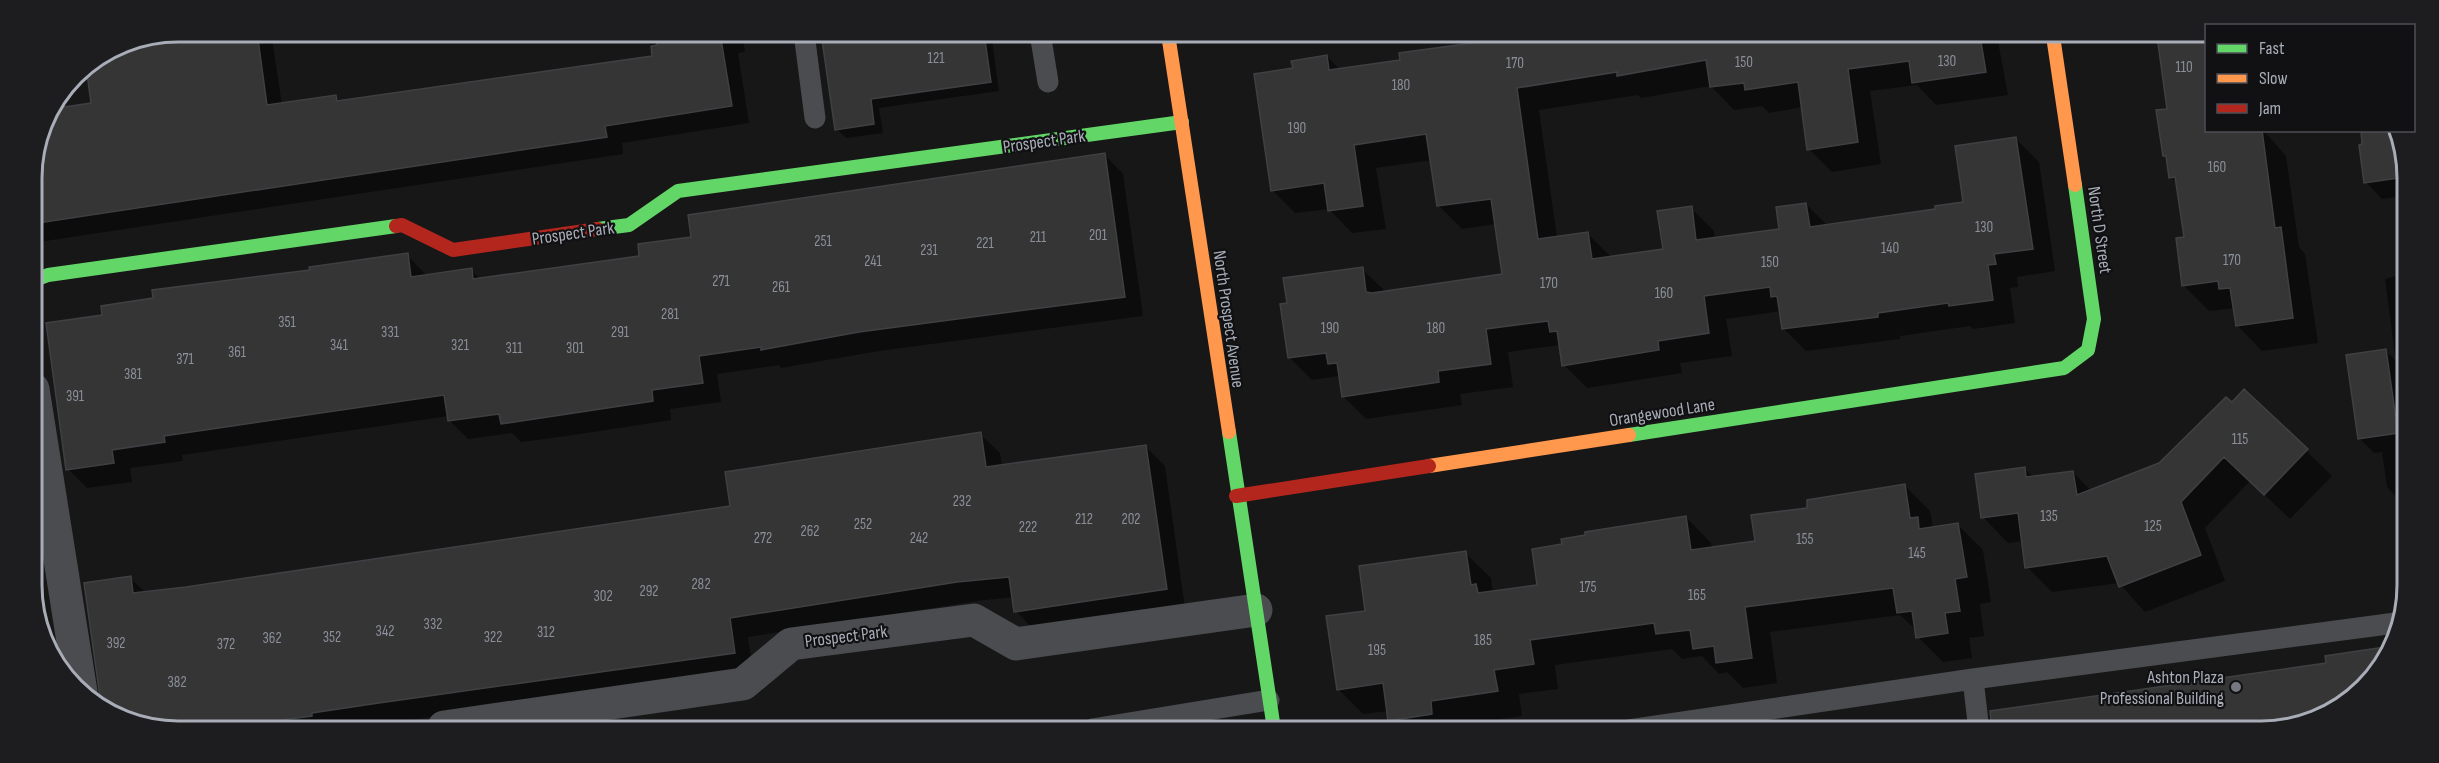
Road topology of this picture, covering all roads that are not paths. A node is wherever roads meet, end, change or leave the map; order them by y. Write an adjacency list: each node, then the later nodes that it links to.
1 (805, 42): 6 (lane)
2 (1041, 42): 5 (lane)
3 (1169, 42): 7 (street, North Prospect Avenue)
4 (2054, 42): 9 (street, North D Street)
5 (1048, 82)
6 (815, 118)
7 (1182, 122): 8 (street, Prospect Park); 11 (street, North Prospect Avenue)
8 (42, 277)
9 (2088, 350): 11 (street, Orangewood Lane)
10 (42, 446): 14 (street)
11 (1236, 496): 12 (street, North Prospect Avenue)
12 (1256, 610): 16 (street, North Prospect Avenue); 17 (street, Prospect Park)
13 (2391, 624): 15 (lane)
14 (79, 677)
15 (1973, 679): 20 (lane); 21 (lane)
16 (1269, 700): 18 (lane); 19 (street, North Prospect Avenue)
17 (486, 721)
18 (1141, 721)
19 (1273, 721)
20 (1690, 721)
21 (1978, 721)

